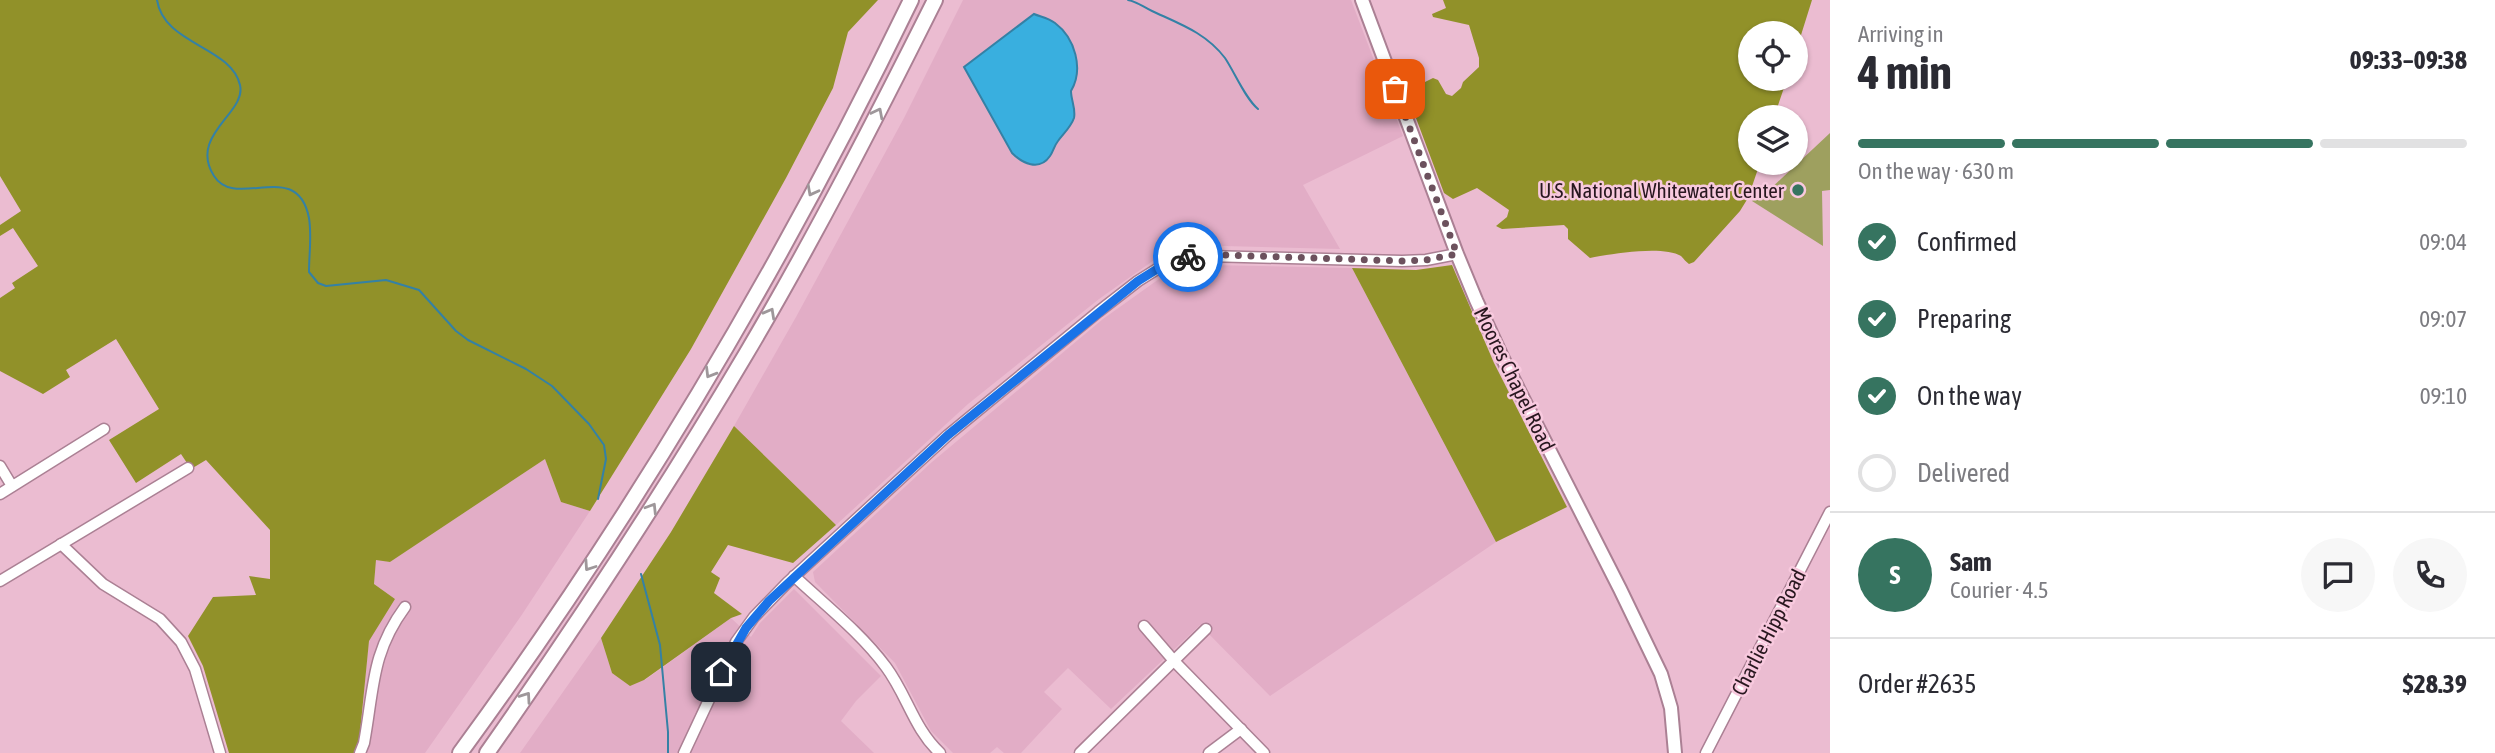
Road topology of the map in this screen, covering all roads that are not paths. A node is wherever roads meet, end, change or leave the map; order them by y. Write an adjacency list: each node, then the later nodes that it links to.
1 (911, 0): 21 (highway, one-way to 21)
2 (935, 0): 22 (highway, one-way to 2)
3 (1362, 0): 4 (main road, Moores Chapel Road)
4 (1457, 254): 12 (street); 28 (main road, Moores Chapel Road)
5 (104, 429): 8 (street)
6 (0, 466): 8 (street)
7 (188, 468): 11 (street)
8 (12, 486): 9 (street)
9 (0, 494)
10 (1830, 512): 29 (street, Charlie Hipp Road)
11 (61, 544): 13 (street); 19 (street)
12 (794, 576): 23 (street); 24 (street)
13 (0, 581)
14 (405, 607): 20 (street)
15 (1144, 626): 17 (street)
16 (1206, 629): 17 (street)
17 (1175, 662): 18 (street); 25 (street)
18 (1241, 729): 26 (street); 27 (street)
19 (220, 753)
20 (360, 753)
21 (460, 753)
22 (487, 753)
23 (684, 753)
24 (940, 753)
25 (1080, 753)
26 (1209, 753)
27 (1264, 753)
28 (1675, 753)
29 (1706, 753)

